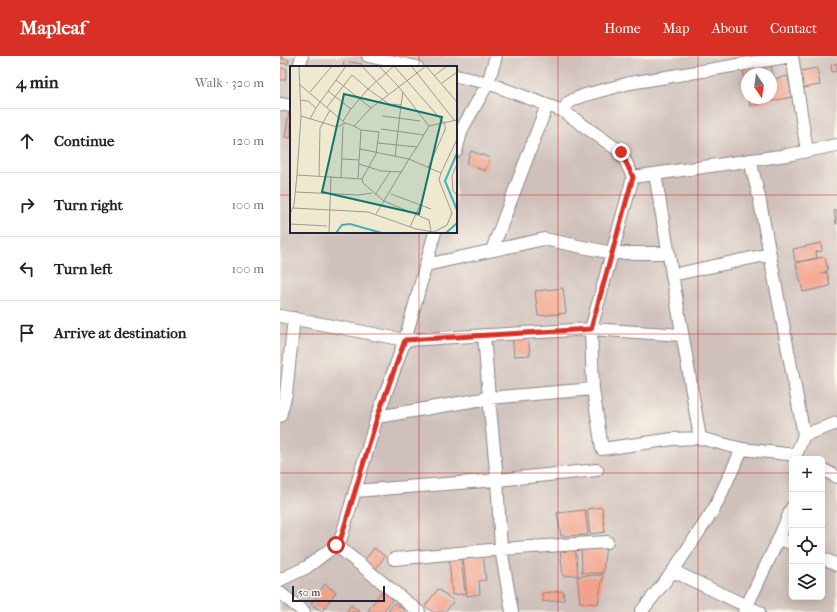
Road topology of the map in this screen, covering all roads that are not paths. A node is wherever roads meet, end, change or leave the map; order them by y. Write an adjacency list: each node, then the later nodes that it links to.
1 (302, 56): 5 (street)
2 (368, 56): 6 (street)
3 (496, 56): 8 (street)
4 (792, 56): 10 (street); 14 (street)
5 (299, 66)
6 (413, 66)
7 (457, 76): 8 (street)
8 (488, 83): 9 (street); 11 (street)
9 (547, 105): 10 (street); 19 (street)
10 (563, 111): 17 (street)
11 (459, 129): 12 (street)
12 (457, 144)
13 (837, 145): 14 (street)
14 (807, 151): 15 (street)
15 (750, 160): 16 (street); 22 (street)
16 (655, 174): 17 (street); 21 (street)
17 (633, 177): 20 (street)
18 (435, 233): 23 (street)
19 (492, 250): 20 (street); 23 (street)
20 (612, 253): 21 (street); 27 (street)
21 (668, 253): 24 (street)
22 (770, 254): 24 (street); 36 (street)
23 (426, 264): 30 (street)
24 (672, 275): 29 (street)
25 (280, 316): 26 (street)
26 (294, 318): 30 (street); 33 (street)
27 (591, 329): 28 (street); 29 (street); 31 (street)
28 (484, 335): 30 (street); 32 (street)
29 (682, 335): 37 (street)
30 (405, 340): 34 (street)
31 (593, 389): 32 (street); 37 (street)
32 (488, 398): 34 (street); 44 (street)
33 (280, 416)
34 (377, 418): 45 (street)
35 (837, 423): 36 (street)
36 (804, 436): 40 (street)
37 (700, 438): 38 (street)
38 (742, 449): 39 (street); 55 (street)
39 (793, 456)
40 (800, 456)
41 (597, 470): 44 (street)
42 (825, 471): 43 (street)
43 (837, 477)
44 (497, 480): 45 (street); 51 (street)
45 (355, 491): 50 (street)
46 (789, 514): 47 (street)
47 (779, 538): 49 (street); 58 (street)
48 (607, 542): 51 (street)
49 (789, 543)
50 (336, 545): 56 (street); 60 (street)
51 (501, 549): 52 (street); 61 (street)
52 (394, 559)
53 (825, 559): 54 (street)
54 (837, 565)
55 (673, 571): 58 (street); 62 (street)
56 (280, 580)
57 (280, 594): 59 (street)
58 (746, 609): 63 (street)
59 (304, 612)
60 (419, 612)
61 (512, 612)
62 (641, 612)
63 (759, 612)

